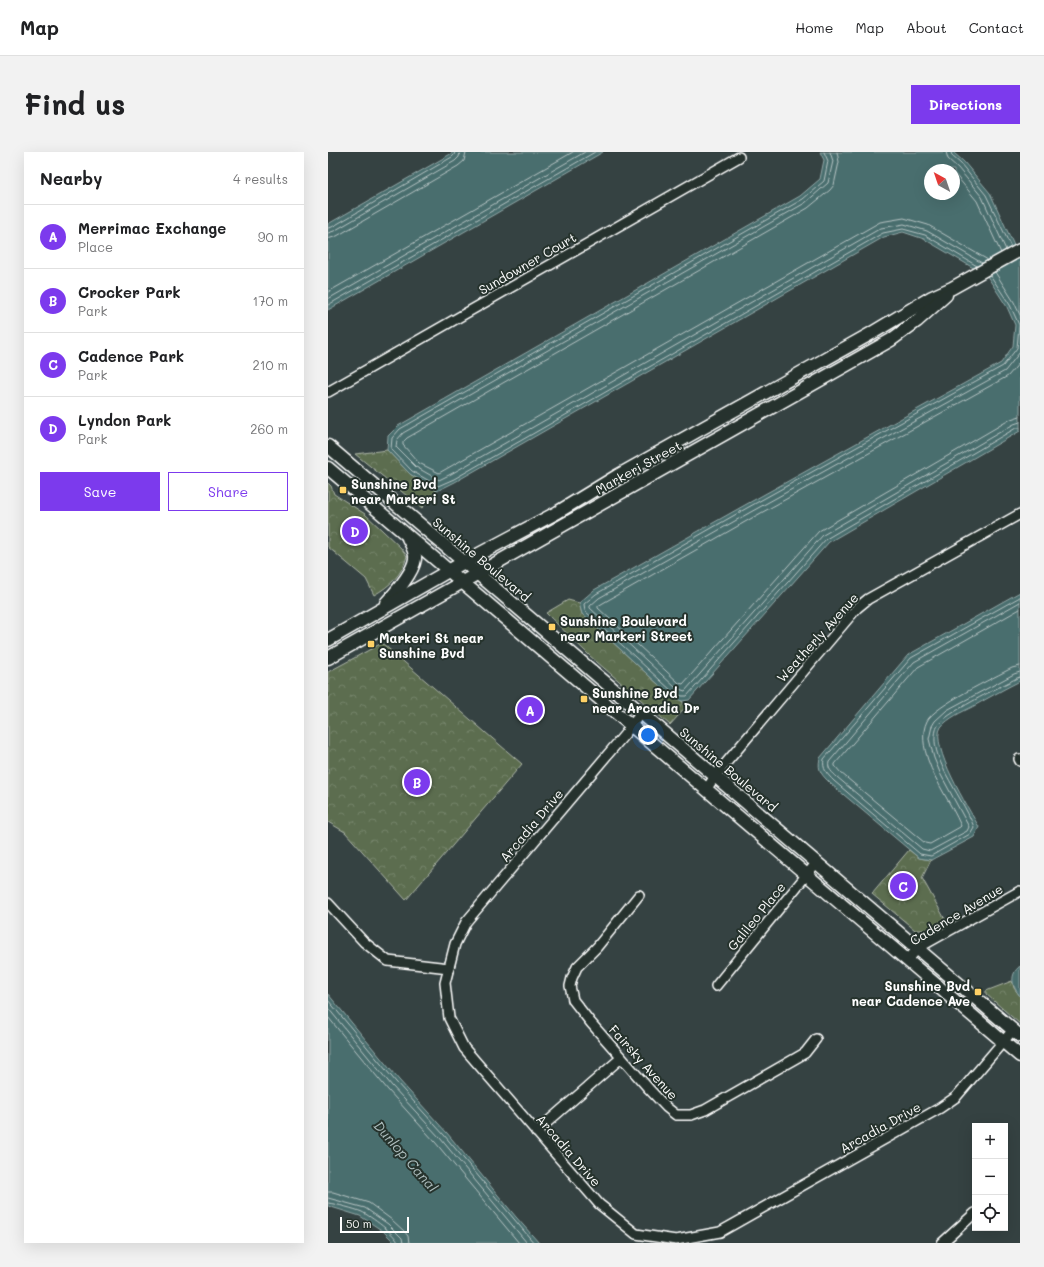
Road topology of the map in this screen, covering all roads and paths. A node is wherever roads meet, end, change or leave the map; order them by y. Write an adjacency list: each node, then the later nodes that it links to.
1 (739, 157): 6 (street, Sundowner Court)
2 (1020, 250): 3 (main road, Markeri Street)
3 (935, 300): 4 (main road, Markeri Street); 5 (main road, Markeri Street)
4 (910, 311): 5 (main road); 7 (main road, Markeri Street)
5 (917, 321): 9 (main road, Markeri Street)
6 (328, 392)
7 (677, 442): 9 (main road); 13 (main road, Markeri Street)
8 (328, 446): 13 (main road, Sunshine Boulevard)
9 (685, 457): 15 (main road, Markeri Street)
10 (328, 468): 12 (main road)
11 (1020, 514): 22 (street, Weatherly Avenue)
12 (405, 534): 14 (main road); 17 (main road)
13 (464, 562): 14 (main road, Markeri Street); 15 (main road, Sunshine Boulevard)
14 (449, 570): 16 (main road); 17 (main road, Markeri Street)
15 (478, 573): 16 (main road, Markeri Street); 20 (main road, Sunshine Boulevard)
16 (463, 582): 19 (main road, Markeri Street); 21 (main road)
17 (378, 611): 18 (main road, Markeri Street)
18 (328, 640)
19 (328, 658)
20 (641, 713): 21 (street, Arcadia Drive); 22 (main road, Sunshine Boulevard)
21 (631, 726): 23 (main road); 31 (street, Arcadia Drive)
22 (715, 776): 23 (street, Weatherly Avenue); 24 (main road, Sunshine Boulevard)
23 (706, 790): 25 (main road)
24 (817, 862): 25 (street, Galileo Place); 29 (main road, Sunshine Boulevard)
25 (806, 875): 30 (main road); 32 (street, Galileo Place)
26 (1020, 891): 29 (street, Cadence Avenue)
27 (639, 895): 37 (street, Fairsky Avenue)
28 (328, 903): 31 (street)
29 (918, 948): 30 (street, Cadence Avenue); 33 (main road, Sunshine Boulevard)
30 (907, 961): 35 (main road)
31 (448, 968): 38 (street, Arcadia Drive)
32 (716, 986)
33 (1017, 1033): 35 (street, Arcadia Drive)
34 (816, 1039): 37 (street, Fairsky Avenue)
35 (1003, 1042): 36 (main road); 40 (street, Arcadia Drive)
36 (1020, 1056)
37 (621, 1058): 38 (street)
38 (536, 1132): 40 (street, Arcadia Drive)
39 (972, 1217): 41 (street)
40 (659, 1240)
41 (942, 1243)

